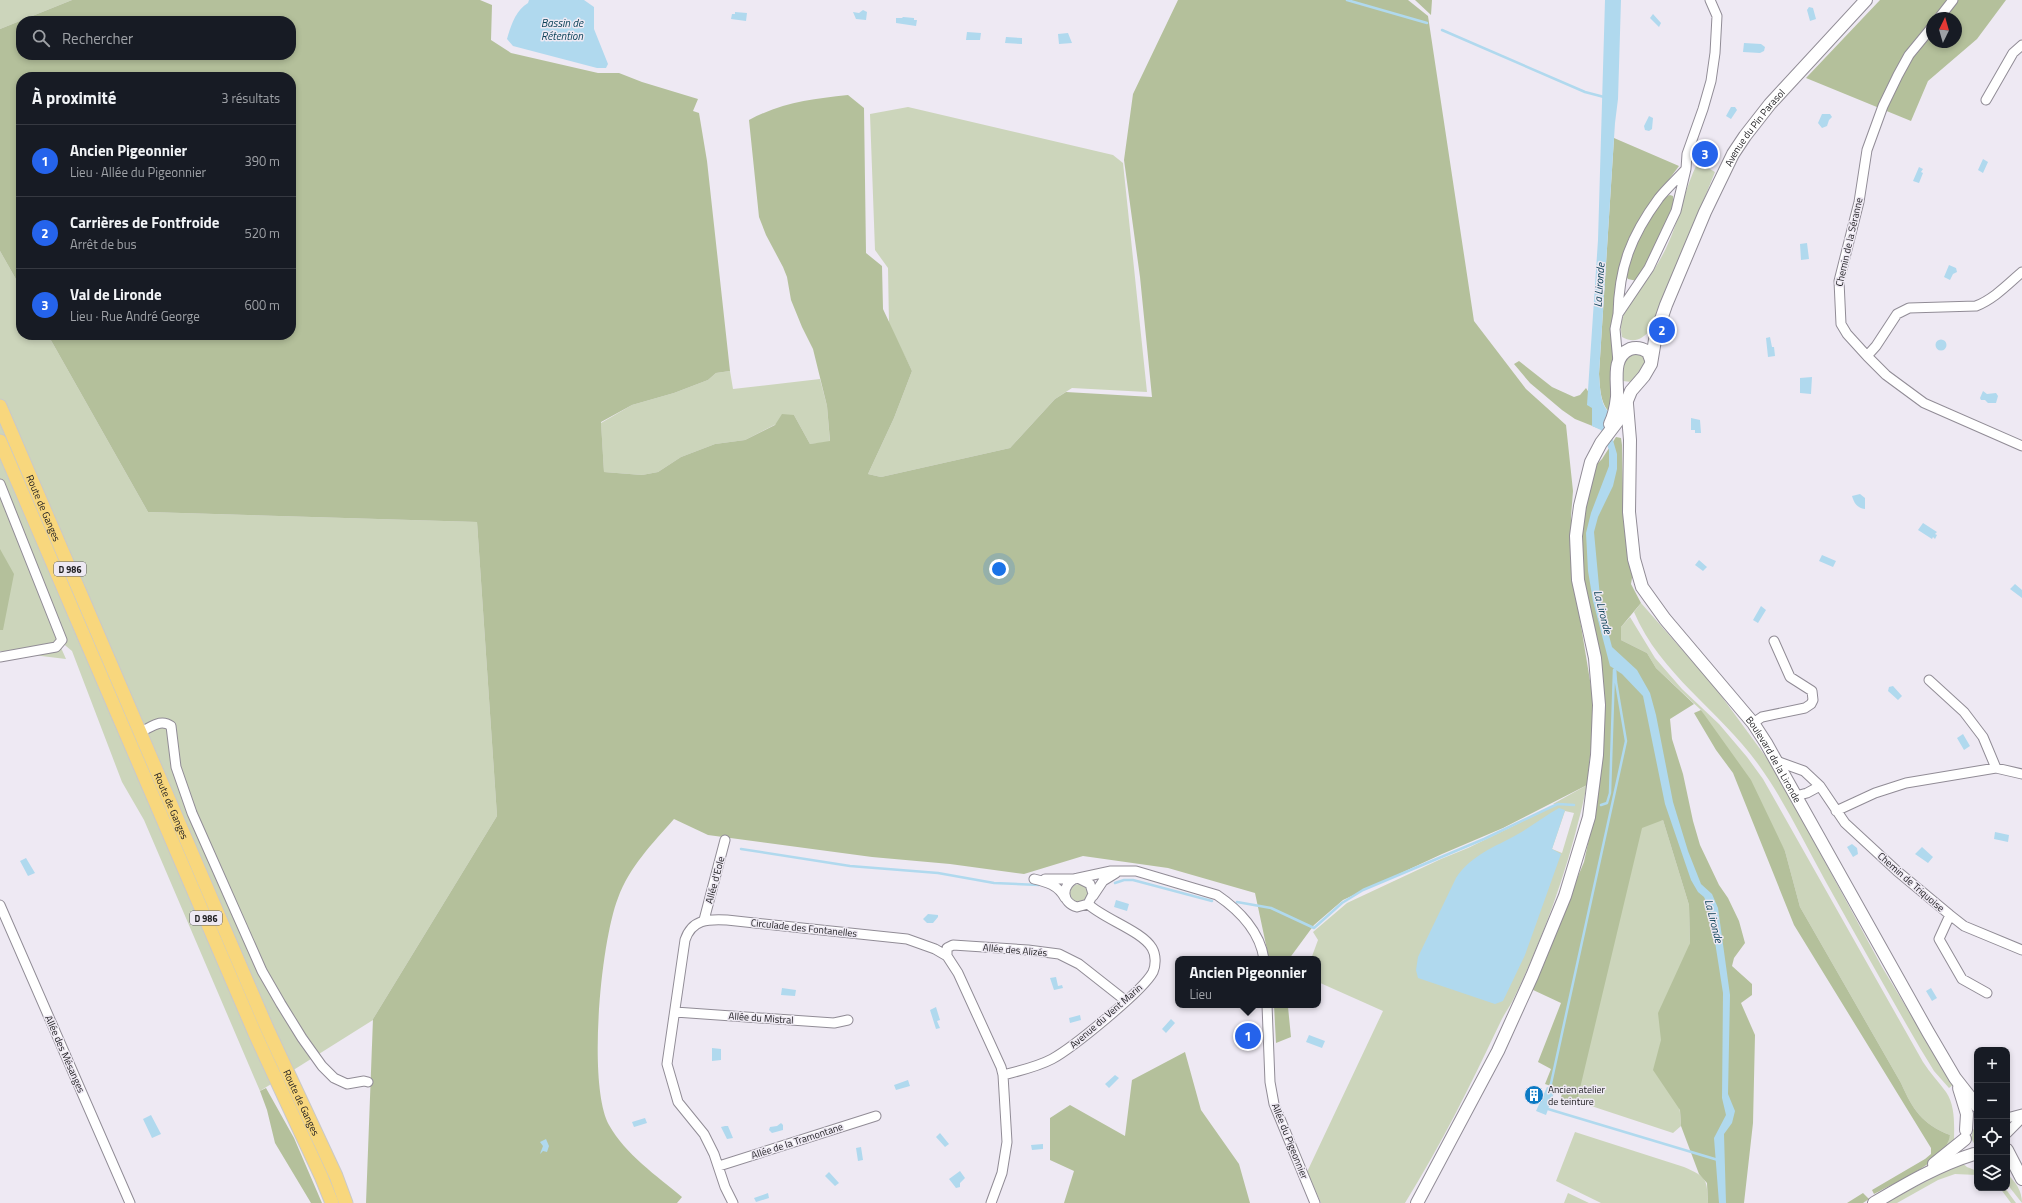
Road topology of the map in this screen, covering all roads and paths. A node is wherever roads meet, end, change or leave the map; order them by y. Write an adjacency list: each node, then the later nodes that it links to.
1 (1710, 0): 8 (street)
2 (1866, 0): 11 (street, Avenue du Pin Parasol)
3 (1953, 0): 4 (street)
4 (1944, 12)
5 (1926, 34): 14 (street, Chemin de la Séranne)
6 (2022, 45): 7 (street)
7 (1986, 100)
8 (1686, 168): 10 (street); 10 (street)
9 (2022, 272): 14 (street)
10 (1618, 314): 12 (street)
11 (1659, 323): 13 (street, Avenue du Pin Parasol); 15 (street, Avenue du Pin Parasol)
12 (1617, 339): 13 (street); 16 (street)
13 (1631, 349): 15 (street); 16 (street)
14 (1867, 356): 24 (street, Chemin de la Séranne)
15 (1651, 360): 18 (street)
16 (1618, 363): 17 (street)
17 (1617, 380): 18 (street); 19 (street, Boulevard de la Lironde)
18 (1639, 382): 19 (street)
19 (1622, 399): 21 (street); 22 (street, Boulevard de la Lironde)
20 (0, 406): 30 (main road, Route de Ganges / D 986)
21 (1614, 423): 22 (street, Boulevard de la Lironde); 78 (street)
22 (1630, 440): 29 (street, Boulevard de la Lironde)
23 (0, 441): 73 (main road, Route de Ganges / D 986)
24 (2022, 446)
25 (0, 484): 27 (street)
26 (1774, 641): 29 (street)
27 (0, 657)
28 (1928, 680): 32 (street)
29 (1753, 723): 31 (street, Boulevard de la Lironde)
30 (140, 732): 55 (street); 74 (main road, Route de Ganges / D 986)
31 (1779, 762): 34 (street, Chemin de Triquoise); 35 (street, Boulevard de la Lironde)
32 (1996, 768): 33 (street); 36 (street)
33 (2022, 774)
34 (1820, 786): 35 (street); 36 (street, Chemin de Triquoise)
35 (1796, 796): 54 (street, Boulevard de la Lironde)
36 (1836, 811): 43 (street, Chemin de Triquoise)
37 (726, 840): 44 (street, Allée d'Eole)
38 (1120, 871): 39 (street); 40 (street); 47 (street)
39 (1076, 879): 40 (street); 41 (street); 41 (street)
40 (1090, 900): 41 (street); 49 (street, Avenue du Vent Marin)
41 (1067, 901)
42 (0, 905): 72 (street, Allée des Mésanges)
43 (1950, 915): 45 (street, Chemin de Triquoise); 48 (street)
44 (704, 920): 46 (street, Circulade des Fontanelles); 51 (street)
45 (2022, 950)
46 (946, 956): 49 (street, Allée des Alizés); 53 (street, Circulade des Fontanelles)
47 (1263, 956)
48 (1987, 994)
49 (1126, 1001): 53 (street, Avenue du Vent Marin)
50 (1267, 1008): 77 (street, Allée du Pigeonnier)
51 (675, 1012): 52 (street, Allée du Mistral); 67 (street)
52 (848, 1020)
53 (1003, 1076): 76 (street, Circulade des Fontanelles)
54 (1955, 1078): 56 (street, Boulevard de la Lironde); 63 (street, Boulevard de la Lironde)
55 (368, 1082)
56 (1974, 1102)
57 (2022, 1114): 59 (street)
58 (876, 1116): 67 (street, Allée de la Tramontane)
59 (2010, 1117)
60 (2022, 1118): 62 (street)
61 (1974, 1121): 63 (street)
62 (2010, 1130)
63 (1965, 1135): 64 (street); 70 (street)
64 (1974, 1154)
65 (1974, 1155): 70 (street)
66 (2010, 1155): 69 (street)
67 (719, 1166): 75 (street)
68 (2010, 1172): 71 (street)
69 (2022, 1179)
70 (1913, 1180): 79 (street)
71 (2022, 1185)
72 (130, 1203)
73 (332, 1203)
74 (346, 1203)
75 (733, 1203)
76 (991, 1203)
77 (1315, 1203)
78 (1417, 1203)
79 (1874, 1203)

